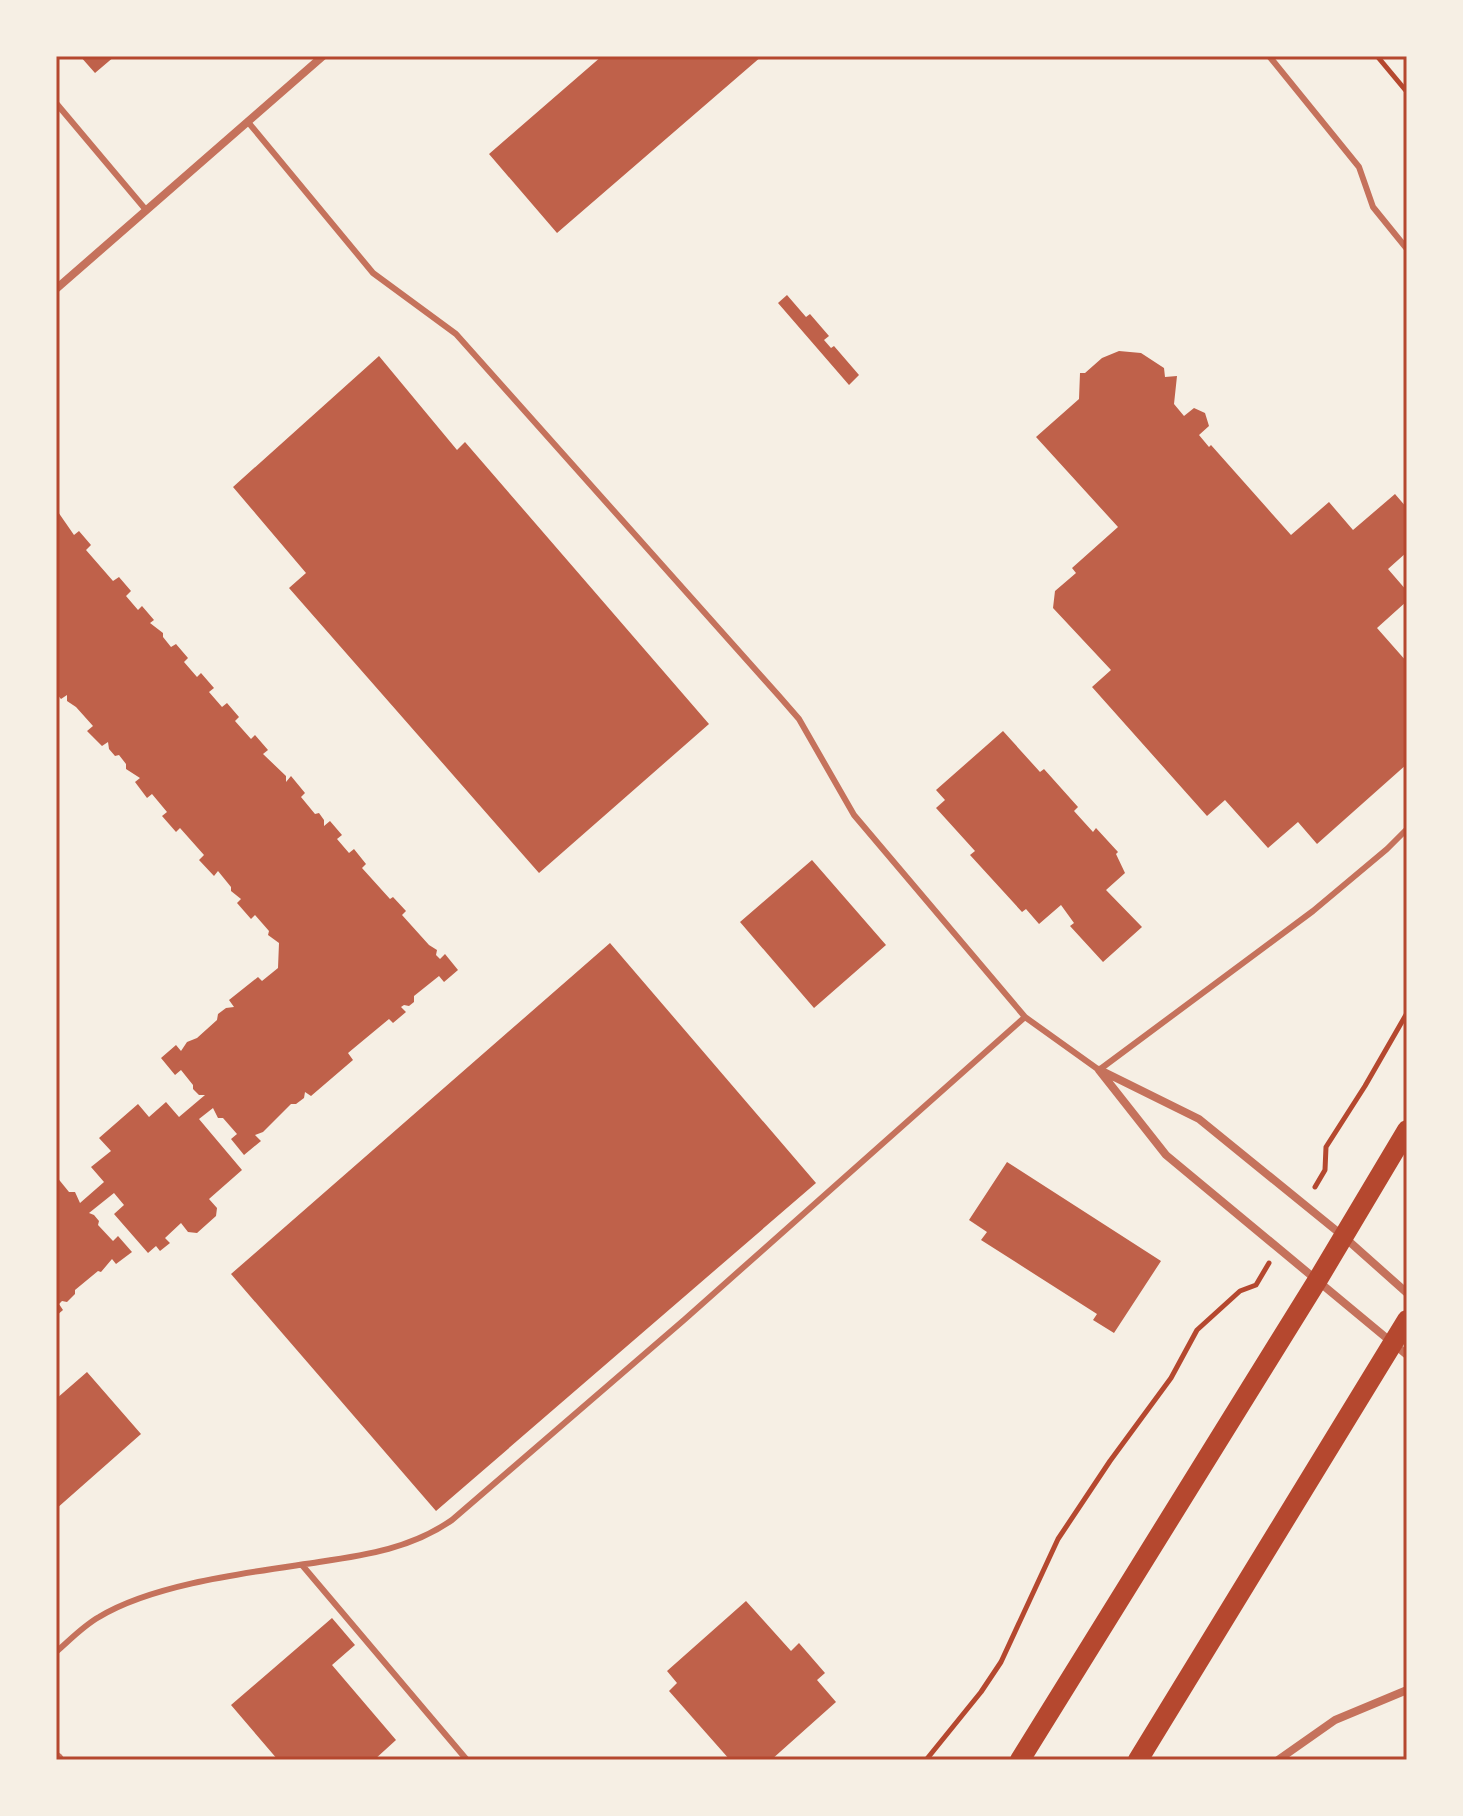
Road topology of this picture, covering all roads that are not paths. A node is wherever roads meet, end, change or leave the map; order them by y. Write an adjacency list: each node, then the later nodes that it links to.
1 (323, 56): 4 (street)
2 (1269, 56): 6 (lane)
3 (56, 103): 5 (lane)
4 (248, 122): 5 (street); 9 (lane)
5 (146, 210): 7 (street)
6 (1407, 249)
7 (56, 289)
8 (1407, 829): 10 (lane)
9 (1025, 1017): 10 (lane); 17 (lane)
10 (1099, 1070): 12 (street); 13 (street)
11 (1407, 1130): 12 (main road)
12 (1343, 1236): 13 (main road); 14 (street)
13 (1317, 1281): 16 (street); 21 (main road)
14 (1407, 1293)
15 (1407, 1320): 16 (main road)
16 (1400, 1350): 22 (main road)
17 (302, 1565): 18 (lane); 20 (lane)
18 (56, 1652)
19 (1407, 1690): 23 (street)
20 (467, 1760)
21 (1020, 1760)
22 (1138, 1760)
23 (1278, 1760)

